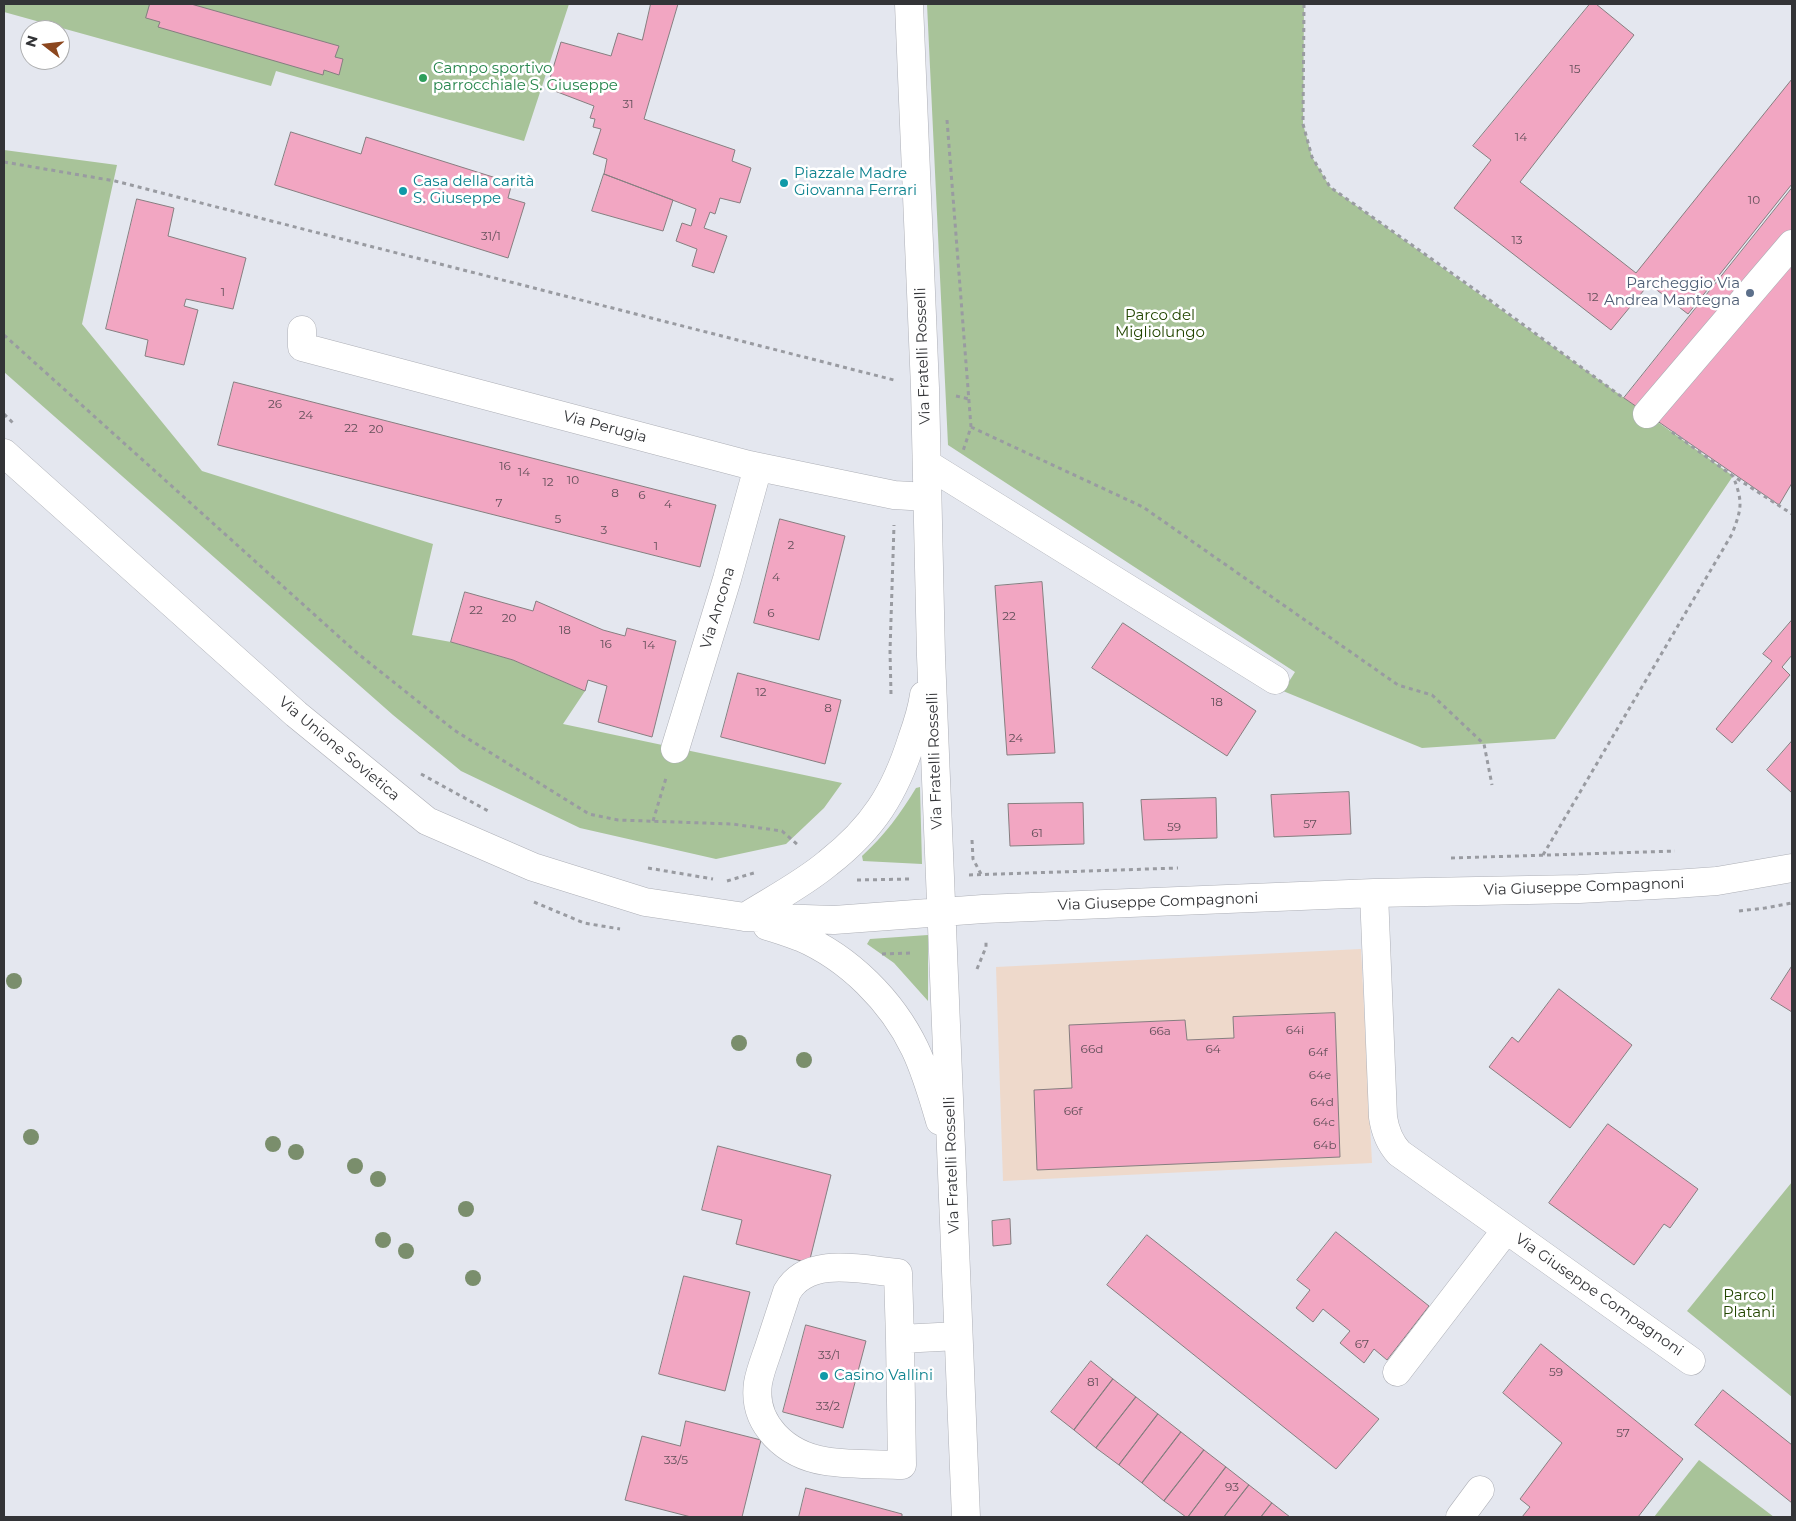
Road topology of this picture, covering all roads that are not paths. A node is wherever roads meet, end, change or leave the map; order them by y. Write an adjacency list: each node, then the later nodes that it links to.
1 (909, 4): 6 (street, Via Fratelli Rosselli)
2 (1792, 244): 4 (street)
3 (302, 330): 7 (street, Via Perugia)
4 (1647, 414)
5 (4, 453): 15 (street, Via Unione Sovietica)
6 (927, 464): 8 (street, Via Fratelli Rosselli); 10 (street)
7 (758, 466): 8 (street, Via Perugia); 11 (street, Via Ancona)
8 (927, 497): 9 (street, Via Fratelli Rosselli)
9 (932, 656): 14 (street, Via Fratelli Rosselli); 15 (street)
10 (1275, 680)
11 (675, 749)
12 (1792, 868): 13 (street, Via Giuseppe Compagnoni)
13 (1374, 893): 14 (street, Via Giuseppe Compagnoni); 17 (street, Via Giuseppe Compagnoni)
14 (941, 912): 15 (street, Via Unione Sovietica); 16 (street, Via Fratelli Rosselli)
15 (745, 918): 16 (street, Via Unione Sovietica)
16 (951, 1159): 18 (street, Via Fratelli Rosselli)
17 (1506, 1230): 20 (street, Via Giuseppe Compagnoni); 21 (street, Via Giuseppe Compagnoni)
18 (958, 1336): 19 (street); 23 (street, Via Fratelli Rosselli)
19 (900, 1339): 19 (street)
20 (1691, 1361)
21 (1397, 1372)
22 (1480, 1490): 24 (street)
23 (966, 1517)
24 (1460, 1517)

